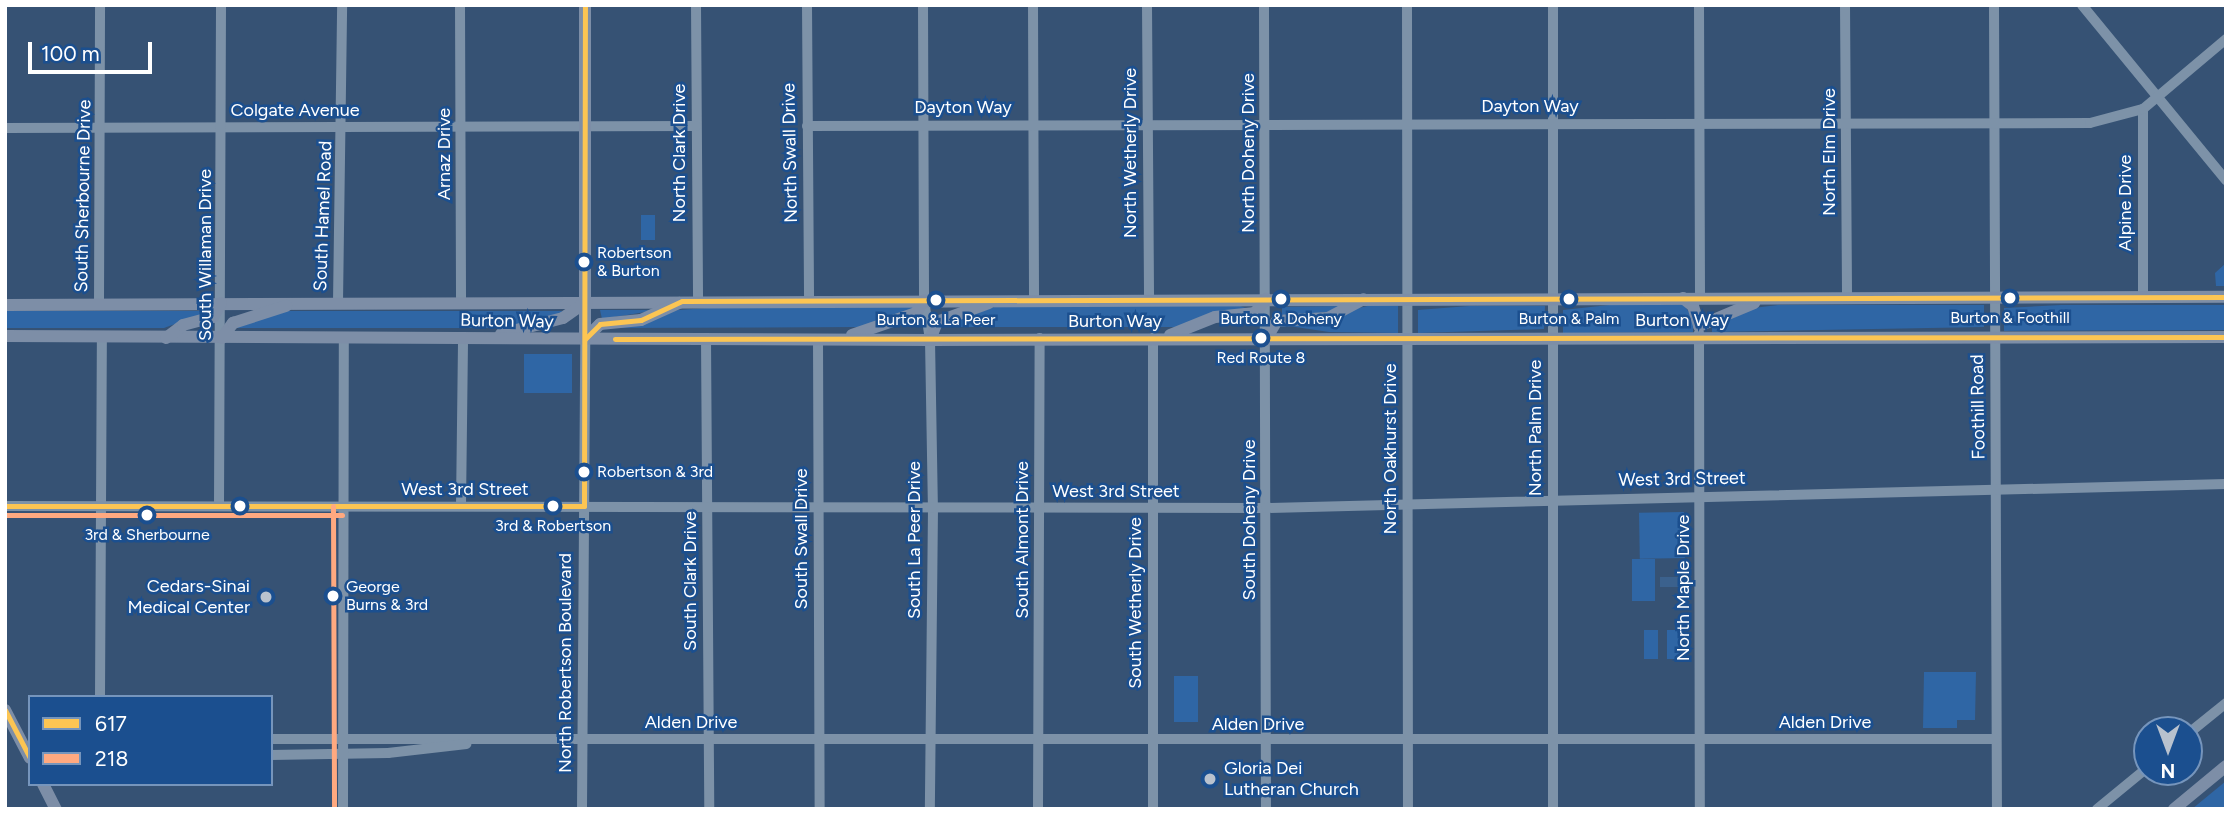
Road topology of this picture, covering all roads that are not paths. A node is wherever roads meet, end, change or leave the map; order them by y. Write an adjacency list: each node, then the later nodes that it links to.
1 (100, 5): 37 (street, South Sherbourne Drive)
2 (221, 5): 32 (street, South Willaman Drive)
3 (342, 5): 33 (street, South Hamel Road)
4 (460, 5): 34 (street, Arnaz Drive)
5 (585, 5): 35 (main road, North Robertson Boulevard)
6 (696, 5): 30 (street, North Clark Drive)
7 (807, 5): 31 (street, North Swall Drive)
8 (923, 5): 28 (street, South La Peer Drive)
9 (1033, 5): 25 (street)
10 (1147, 5): 29 (street, North Wetherly Drive)
11 (1264, 5): 26 (street, North Doheny Drive)
12 (1407, 5): 27 (street, North Oakhurst Drive)
13 (1553, 5): 24 (street, North Palm Drive)
14 (1699, 5): 23 (street)
15 (1845, 5): 21 (street, North Elm Drive)
16 (1994, 5): 22 (street, Foothill Road)
17 (2082, 5): 19 (street)
18 (2226, 39): 19 (street, Dayton Way)
19 (2157, 96): 20 (street, Dayton Way); 38 (street)
20 (2143, 109): 22 (street, Dayton Way); 40 (street, Alpine Drive)
21 (1846, 121): 22 (street, Dayton Way); 23 (street, Dayton Way); 45 (street, North Elm Drive)
22 (1994, 121): 39 (street, Foothill Road)
23 (1699, 122): 24 (street, Dayton Way); 43 (street)
24 (1553, 123): 27 (street, Dayton Way); 49 (street, North Palm Drive)
25 (1033, 124): 28 (street, Dayton Way); 29 (street, Dayton Way); 52 (street)
26 (1265, 124): 27 (street, Dayton Way); 29 (street, Dayton Way); 46 (street, North Doheny Drive)
27 (1407, 124): 48 (street, North Oakhurst Drive)
28 (922, 125): 31 (street, Dayton Way); 50 (street, South La Peer Drive)
29 (1147, 125): 53 (street, North Wetherly Drive)
30 (696, 126): 35 (street); 56 (street, North Clark Drive)
31 (807, 126): 57 (street, North Swall Drive)
32 (223, 127): 33 (street, Colgate Avenue); 37 (street, Colgate Avenue); 61 (street, South Willaman Drive)
33 (343, 127): 34 (street, Colgate Avenue); 59 (street, South Hamel Road)
34 (462, 127): 35 (street, Colgate Avenue); 60 (street, Arnaz Drive)
35 (585, 127): 54 (main road, North Robertson Boulevard)
36 (5, 128): 37 (street, Colgate Avenue)
37 (102, 128): 62 (street, South Sherbourne Drive)
38 (2226, 180)
39 (1995, 297): 40 (main road, Burton Way); 45 (main road, Burton Way); 78 (street, Foothill Road)
40 (2143, 297): 41 (main road, Burton Way)
41 (2226, 297)
42 (1683, 298): 43 (main road, Burton Way); 49 (main road, Burton Way); 64 (main road)
43 (1700, 298): 44 (main road, Burton Way)
44 (1772, 298): 45 (main road, Burton Way); 64 (main road)
45 (1847, 298)
46 (1266, 299): 47 (main road, Burton Way); 53 (main road, Burton Way); 74 (main road); 75 (street, South Doheny Drive)
47 (1364, 299): 48 (main road, Burton Way); 75 (main road)
48 (1407, 299): 49 (main road, Burton Way); 76 (street, North Oakhurst Drive)
49 (1552, 299): 77 (street, North Palm Drive)
50 (925, 300): 51 (main road, Burton Way); 57 (main road, Burton Way); 81 (main road); 82 (street, South La Peer Drive)
51 (999, 300): 52 (main road, Burton Way); 82 (main road)
52 (1034, 300): 53 (main road, Burton Way)
53 (1149, 300)
54 (587, 301): 55 (main road, Burton Way); 60 (main road, Burton Way); 72 (main road); 83 (main road, North Robertson Boulevard)
55 (682, 301): 56 (main road, Burton Way); 83 (main road)
56 (698, 301): 57 (main road, Burton Way)
57 (809, 301)
58 (296, 302): 59 (main road, Burton Way); 61 (main road, Burton Way); 70 (main road)
59 (338, 302): 60 (main road, Burton Way)
60 (461, 302)
61 (221, 303): 62 (main road, Burton Way); 69 (main road); 70 (street, South Willaman Drive)
62 (99, 304): 63 (main road, Burton Way)
63 (5, 305)
64 (1699, 332): 77 (main road, Burton Way); 78 (main road, Burton Way); 86 (street, North Maple Drive)
65 (5, 336): 66 (main road, Burton Way)
66 (102, 337): 69 (main road, Burton Way); 89 (street)
67 (344, 337): 70 (main road, Burton Way); 71 (main road, Burton Way); 92 (street)
68 (2226, 337): 78 (main road, Burton Way)
69 (166, 338): 70 (main road, Burton Way)
70 (222, 338): 91 (street, South Willaman Drive)
71 (463, 338): 72 (main road, Burton Way); 93 (street)
72 (491, 338): 83 (main road, Burton Way)
73 (1040, 338): 74 (main road, Burton Way); 82 (main road, Burton Way); 98 (street, South Almont Drive)
74 (1157, 338): 75 (main road, Burton Way); 99 (street, South Wetherly Drive)
75 (1266, 338): 76 (main road, Burton Way); 100 (street, South Doheny Drive)
76 (1407, 338): 77 (main road, Burton Way); 88 (street, North Oakhurst Drive)
77 (1552, 338): 87 (street, North Palm Drive)
78 (1994, 338): 85 (street, Foothill Road)
79 (706, 339): 80 (main road, Burton Way); 83 (main road, Burton Way); 95 (street, South Clark Drive)
80 (818, 339): 81 (main road, Burton Way); 96 (street, South Swall Drive)
81 (838, 339): 82 (main road, Burton Way)
82 (930, 340): 97 (street, South La Peer Drive)
83 (584, 344): 94 (street, North Robertson Boulevard)
84 (2226, 484): 85 (street, West 3rd Street)
85 (1997, 489): 86 (street, West 3rd Street); 111 (street, Foothill Road)
86 (1701, 496): 87 (street, West 3rd Street); 114 (street, North Maple Drive)
87 (1553, 499): 88 (street, West 3rd Street); 113 (street, North Palm Drive)
88 (1408, 503): 100 (street, West 3rd Street); 118 (street, North Oakhurst Drive)
89 (100, 505): 90 (street, West 3rd Street); 91 (street, West 3rd Street); 101 (street)
90 (5, 506)
91 (219, 506): 92 (street, West 3rd Street)
92 (342, 506): 93 (street, West 3rd Street); 108 (street)
93 (461, 506): 94 (street, West 3rd Street)
94 (584, 506): 95 (street, West 3rd Street); 109 (street, North Robertson Boulevard)
95 (707, 507): 96 (street, West 3rd Street); 110 (street, South Clark Drive)
96 (819, 508): 97 (street, West 3rd Street); 107 (street, South Swall Drive)
97 (933, 508): 98 (street, West 3rd Street); 112 (street, South La Peer Drive)
98 (1040, 508): 99 (street, West 3rd Street); 115 (street, South Almont Drive)
99 (1153, 508): 100 (street, West 3rd Street); 116 (street, South Wetherly Drive)
100 (1266, 508): 117 (street, South Doheny Drive)
101 (100, 695)
102 (2226, 703): 104 (street)
103 (5, 710): 119 (main road)
104 (2203, 722)
105 (273, 738): 108 (street, Alden Drive)
106 (521, 738): 108 (street, Alden Drive); 109 (street, Alden Drive); 120 (street, Alden Drive)
107 (819, 738): 110 (street, Alden Drive); 112 (street, Alden Drive); 129 (street)
108 (342, 739): 120 (street)
109 (583, 739): 110 (street, Alden Drive); 127 (street, North Robertson Boulevard)
110 (709, 739): 128 (street)
111 (1996, 739): 114 (street, Alden Drive); 137 (street, Foothill Road)
112 (929, 740): 115 (street, Alden Drive); 130 (street, South La Peer Drive)
113 (1552, 740): 114 (street, Alden Drive); 118 (street, Alden Drive); 135 (street, North Palm Drive)
114 (1700, 740): 136 (street, North Maple Drive)
115 (1038, 741): 116 (street, Alden Drive); 131 (street, South Almont Drive)
116 (1152, 741): 117 (street, Alden Drive); 132 (street)
117 (1266, 741): 118 (street, Alden Drive); 133 (street)
118 (1408, 741): 134 (street, North Oakhurst Drive)
119 (26, 744)
120 (342, 754): 121 (street, Alden Drive); 126 (street)
121 (273, 755)
122 (2226, 766): 139 (main road)
123 (2133, 779): 138 (street)
124 (44, 786): 125 (main road)
125 (56, 809)
126 (343, 809)
127 (582, 809)
128 (709, 809)
129 (820, 809)
130 (930, 809)
131 (1038, 809)
132 (1153, 809)
133 (1266, 809)
134 (1409, 809)
135 (1553, 809)
136 (1700, 809)
137 (1997, 809)
138 (2096, 809)
139 (2175, 809)

